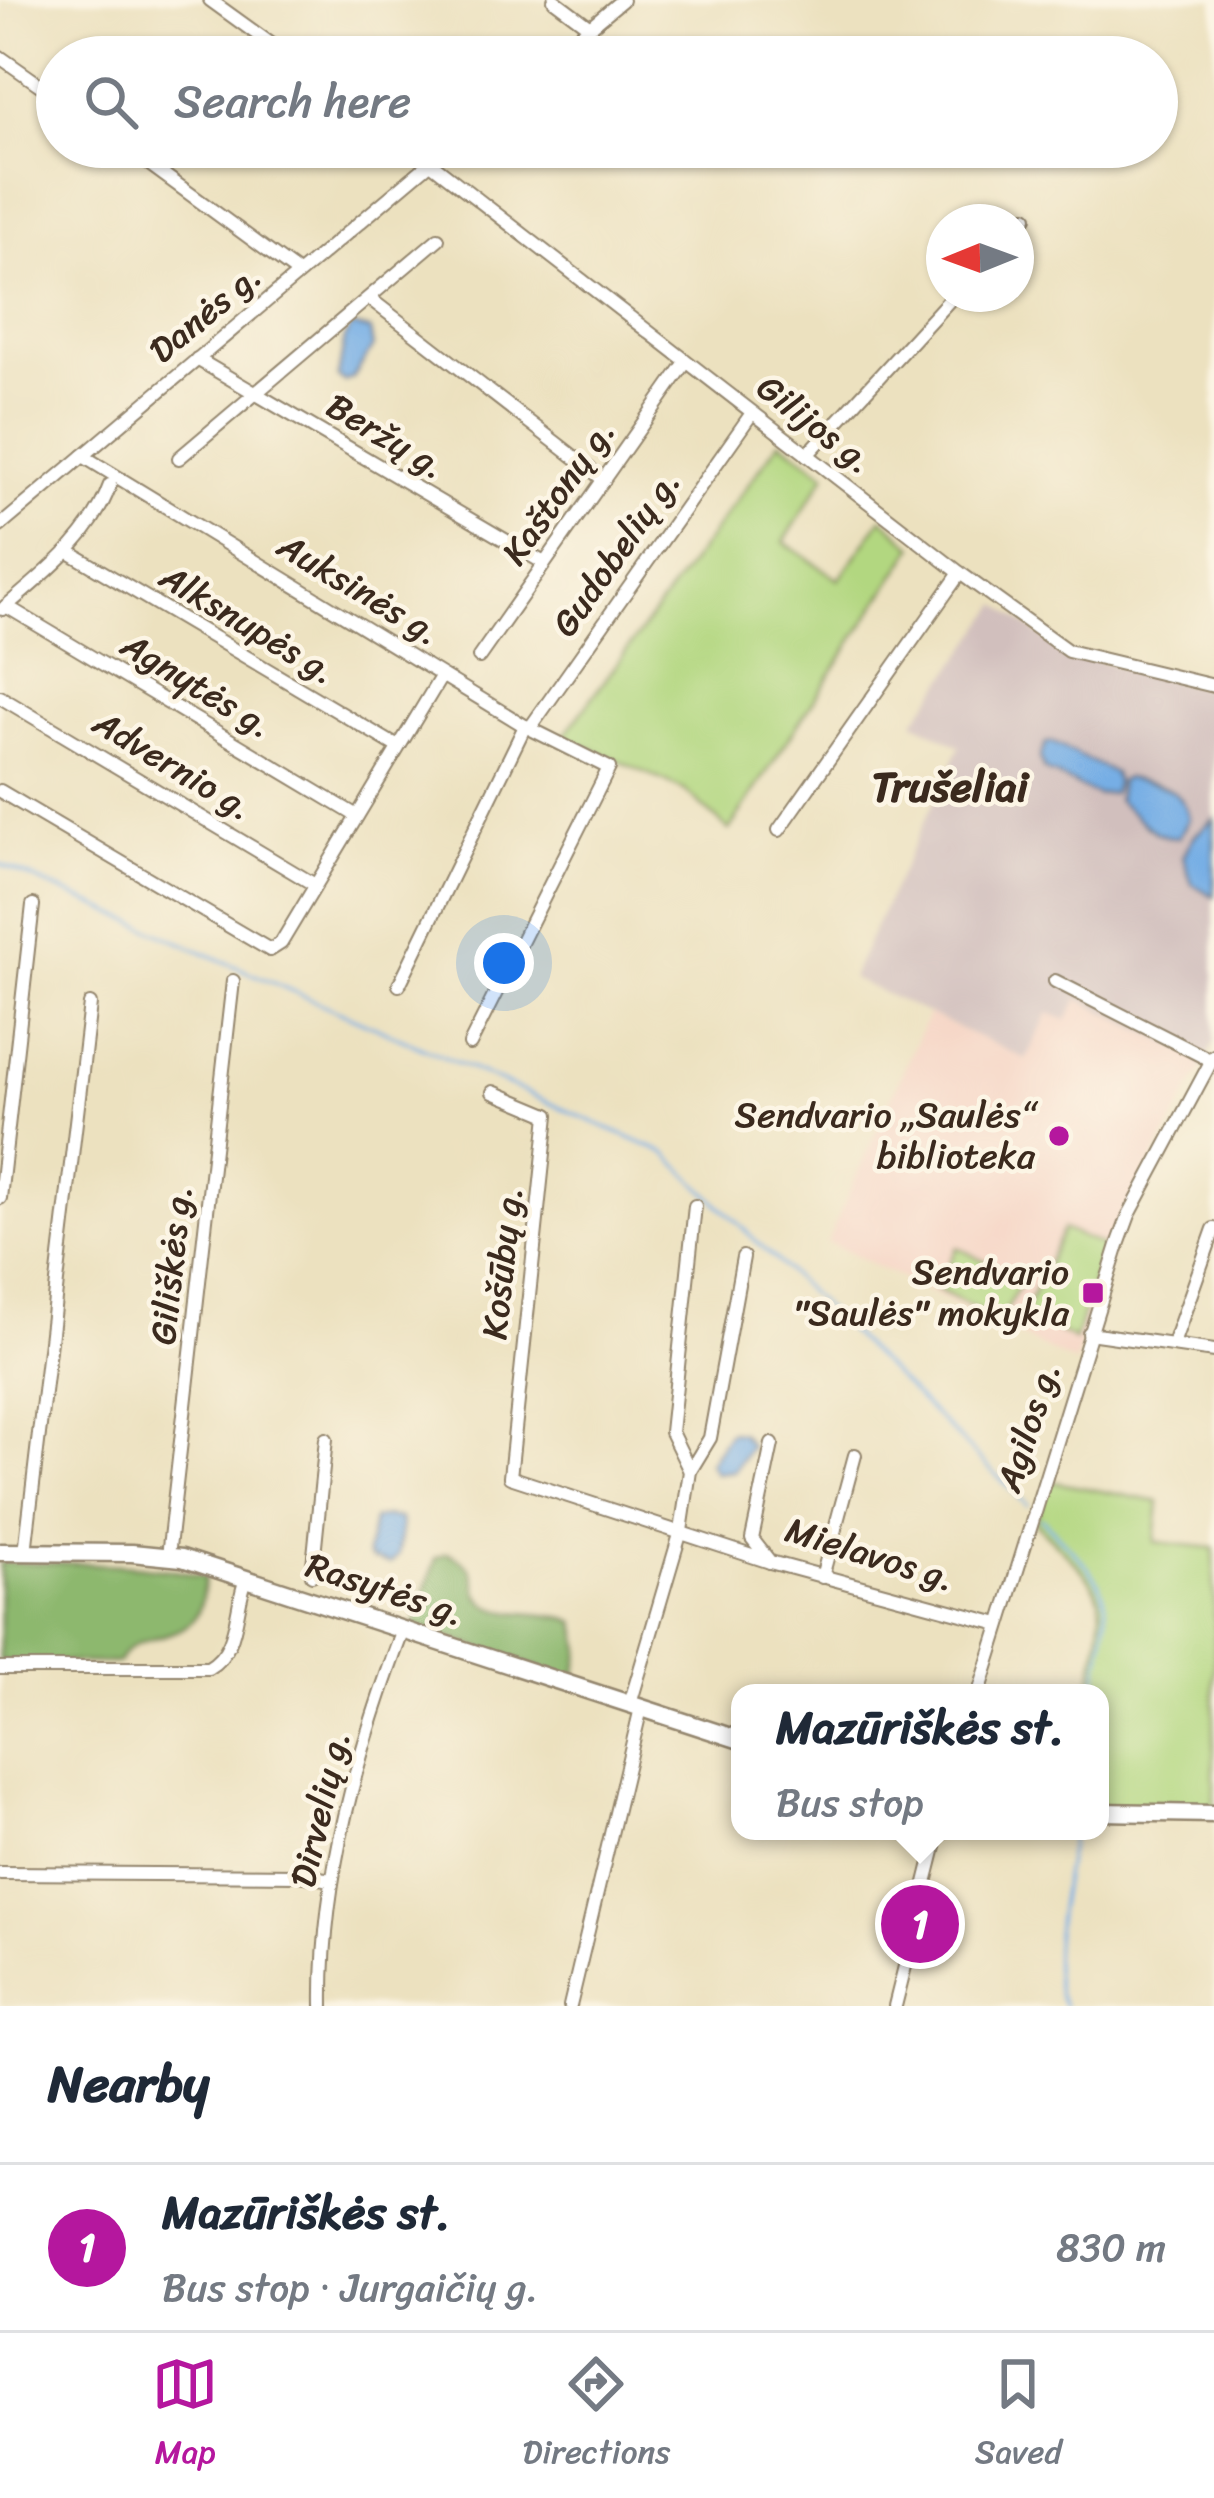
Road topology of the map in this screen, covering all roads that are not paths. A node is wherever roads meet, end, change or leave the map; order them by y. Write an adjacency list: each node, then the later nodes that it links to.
1 (210, 0): 5 (street)
2 (554, 0): 4 (street)
3 (622, 0): 4 (street)
4 (590, 27): 6 (street)
5 (260, 36)
6 (579, 36)
7 (0, 57): 8 (street)
8 (36, 83)
9 (154, 168): 13 (street)
10 (424, 168): 13 (street, Danės g.)
11 (436, 168): 17 (street, Gilijos g.)
12 (438, 238): 14 (street)
13 (298, 274): 16 (street, Danės g.)
14 (369, 298): 18 (street); 23 (street)
15 (938, 312): 20 (street)
16 (197, 359): 18 (street, Beržų g.); 22 (street, Danės g.)
17 (686, 362): 19 (street, Gilijos g.); 23 (street, Kaštonų g.)
18 (258, 394): 21 (street); 27 (street, Beržų g.)
19 (752, 413): 20 (street, Gilijos g.); 35 (street, Gudobelių g.)
20 (807, 455): 28 (street, Gilijos g.)
21 (179, 458)
22 (79, 459): 24 (street); 25 (street, Danės g.); 35 (street, Auksinės g.)
23 (604, 480): 27 (street, Kaštonų g.)
24 (110, 484): 26 (street); 31 (street)
25 (0, 526)
26 (69, 552): 29 (street); 36 (street, Alksnupės g.)
27 (544, 563): 30 (street, Kaštonų g.)
28 (960, 573): 32 (street, Gilijos g.); 39 (street)
29 (3, 609): 38 (street, Agnytės g.)
30 (479, 657)
31 (439, 680): 34 (street); 36 (street)
32 (1214, 686)
33 (0, 697): 40 (street, Advernio g.)
34 (472, 699)
35 (527, 727): 44 (street, Gudobelių g.); 46 (street, Auksinės g.)
36 (398, 747): 38 (street)
37 (0, 791): 40 (street)
38 (356, 816): 40 (street)
39 (778, 830)
40 (315, 885)
41 (33, 905): 49 (street)
42 (233, 981): 63 (street, Giliškės g.)
43 (1054, 981): 47 (street)
44 (399, 985)
45 (90, 1004): 62 (street)
46 (470, 1044)
47 (1213, 1058): 53 (street, Agilos g.)
48 (493, 1092): 60 (street, Košūbų g.)
49 (0, 1198)
50 (695, 1206): 59 (street)
51 (1214, 1229): 54 (street)
52 (743, 1257): 59 (street)
53 (1089, 1333): 54 (street); 68 (street, Agilos g.)
54 (1172, 1344): 55 (street)
55 (1214, 1351)
56 (326, 1438): 65 (street)
57 (772, 1444): 64 (street, Mielavos g.)
58 (855, 1455): 66 (street)
59 (689, 1471): 60 (street)
60 (681, 1532): 64 (street); 72 (street)
61 (0, 1552): 62 (main road, Rasytės g.)
62 (25, 1552): 63 (main road, Rasytės g.)
63 (168, 1556): 67 (main road, Rasytės g.)
64 (770, 1562): 66 (street, Mielavos g.)
65 (312, 1575)
66 (822, 1577): 68 (street, Mielavos g.)
67 (246, 1579): 69 (main road, Rasytės g.); 70 (street)
68 (999, 1624): 71 (street, Agilos g.)
69 (403, 1630): 72 (main road, Rasytės g.); 78 (street, Dirvelių g.)
70 (0, 1668)
71 (982, 1684)
72 (635, 1706): 73 (main road, Rasytės g.); 80 (street)
73 (731, 1736)
74 (1109, 1812): 75 (main road)
75 (1214, 1814)
76 (937, 1840): 81 (street)
77 (0, 1873): 78 (street)
78 (332, 1880): 79 (street, Dirvelių g.)
79 (323, 2006)
80 (570, 2006)
81 (895, 2006)

